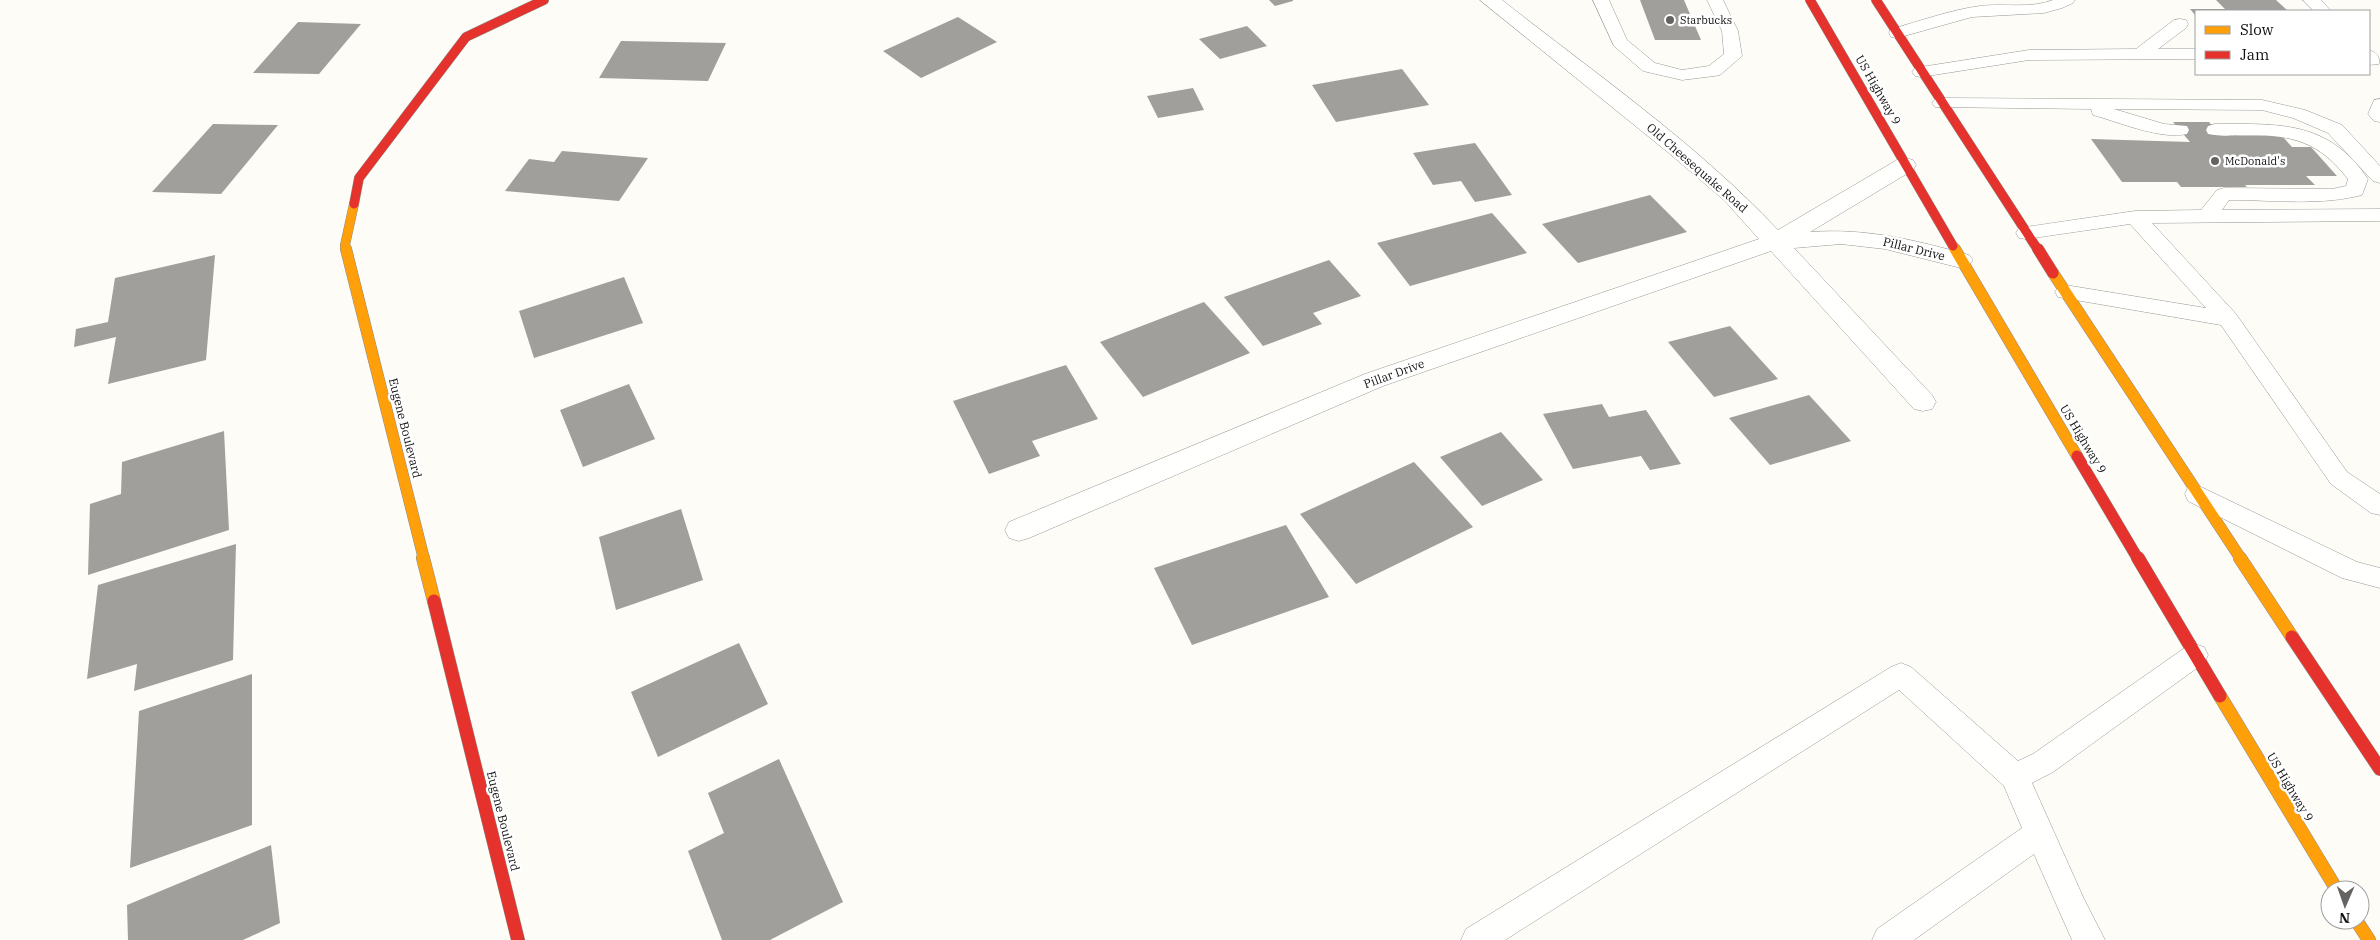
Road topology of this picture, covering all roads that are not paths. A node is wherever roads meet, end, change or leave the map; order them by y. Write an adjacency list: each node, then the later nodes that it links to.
1 (544, 0): 42 (main road, Eugene Boulevard)
2 (1490, 0): 28 (street, Old Cheesequake Road)
3 (1601, 0): 4 (lane)
4 (1715, 0)
5 (1810, 0): 22 (main road, US Highway 9)
6 (1876, 0): 11 (main road)
7 (2068, 0): 9 (lane)
8 (2311, 0): 10 (lane)
9 (2012, 6): 11 (lane)
10 (2321, 10)
11 (1897, 33): 15 (main road)
12 (2195, 41): 13 (lane)
13 (2141, 54): 14 (lane); 15 (lane)
14 (2195, 54)
15 (1921, 72): 16 (main road)
16 (1941, 103): 17 (lane); 27 (main road)
17 (2074, 104): 20 (lane); 23 (lane)
18 (2380, 104): 19 (lane)
19 (2380, 117)
20 (2180, 130)
21 (2215, 130): 25 (lane)
22 (1905, 165): 28 (street, Pillar Drive); 29 (main road, US Highway 9)
23 (2380, 177)
24 (2380, 215): 25 (lane)
25 (2207, 216): 26 (lane)
26 (2135, 217): 27 (lane); 31 (lane)
27 (2026, 233): 30 (main road)
28 (1777, 241): 29 (street, Pillar Drive); 32 (street, Old Cheesequake Road); 35 (street, Pillar Drive)
29 (1961, 260): 37 (main road, US Highway 9)
30 (2065, 292): 31 (lane); 33 (main road)
31 (2228, 319): 34 (lane)
32 (1923, 402)
33 (2197, 494): 36 (lane); 38 (main road)
34 (2380, 506)
35 (1019, 530)
36 (2380, 578)
37 (2195, 655): 39 (lane); 41 (main road, US Highway 9)
38 (2380, 770)
39 (2014, 777): 40 (lane); 43 (lane)
40 (2039, 833): 44 (lane); 45 (lane)
41 (2331, 880)
42 (518, 940)
43 (1477, 940)
44 (1888, 940)
45 (2089, 940)

